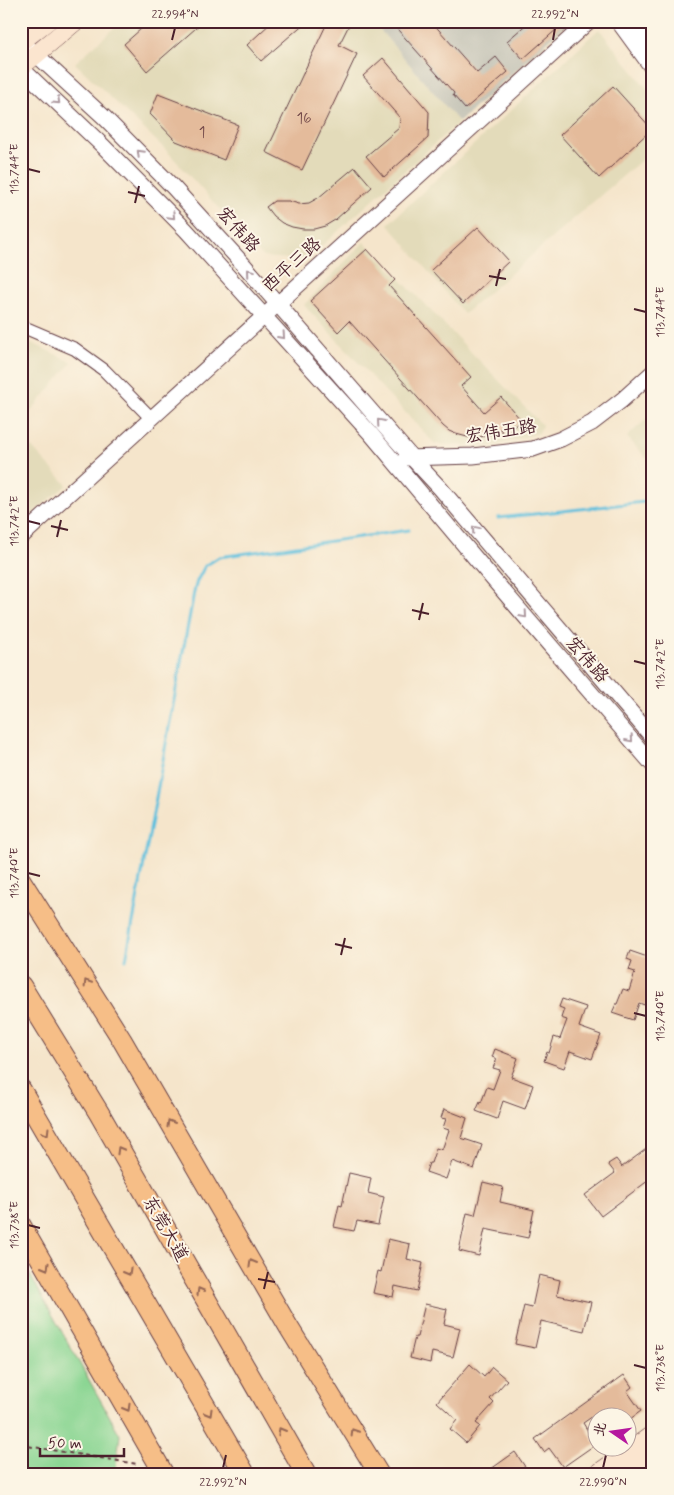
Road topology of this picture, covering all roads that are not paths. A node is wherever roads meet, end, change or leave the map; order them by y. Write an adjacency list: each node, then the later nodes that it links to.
1 (48, 21): 6 (main road)
2 (76, 21): 8 (main road)
3 (589, 21): 11 (street, 西平三路)
4 (618, 21): 10 (street)
5 (631, 21): 7 (street)
6 (22, 41): 8 (street, 宏伟路)
7 (653, 50)
8 (36, 54): 9 (main road); 11 (street, 宏伟路, one-way to 8)
9 (21, 67): 12 (street, one-way to 12)
10 (653, 70)
11 (277, 304): 12 (street, 西平三路); 18 (street, 宏伟路, one-way to 11)
12 (264, 316): 16 (street, 西平三路); 17 (street, one-way to 17)
13 (21, 326): 16 (street)
14 (653, 372): 18 (street, 宏伟五路)
15 (653, 386): 18 (street, 宏伟五路)
16 (151, 418): 19 (street, 西平三路)
17 (395, 462): 18 (street, 宏伟五路); 21 (street, 宏伟路, one-way to 21)
18 (416, 463): 20 (street, 宏伟路, one-way to 18)
19 (21, 537)
20 (653, 738)
21 (653, 765)
22 (21, 880): 31 (main road, one-way to 22)
23 (21, 986): 30 (highway, 东莞大道, one-way to 23)
24 (21, 1090): 29 (highway, one-way to 29)
25 (21, 1225): 28 (main road, one-way to 28)
26 (653, 1434): 32 (main road)
27 (653, 1451): 33 (main road)
28 (161, 1472)
29 (245, 1474)
30 (306, 1474)
31 (379, 1474)
32 (597, 1474)
33 (621, 1474)

